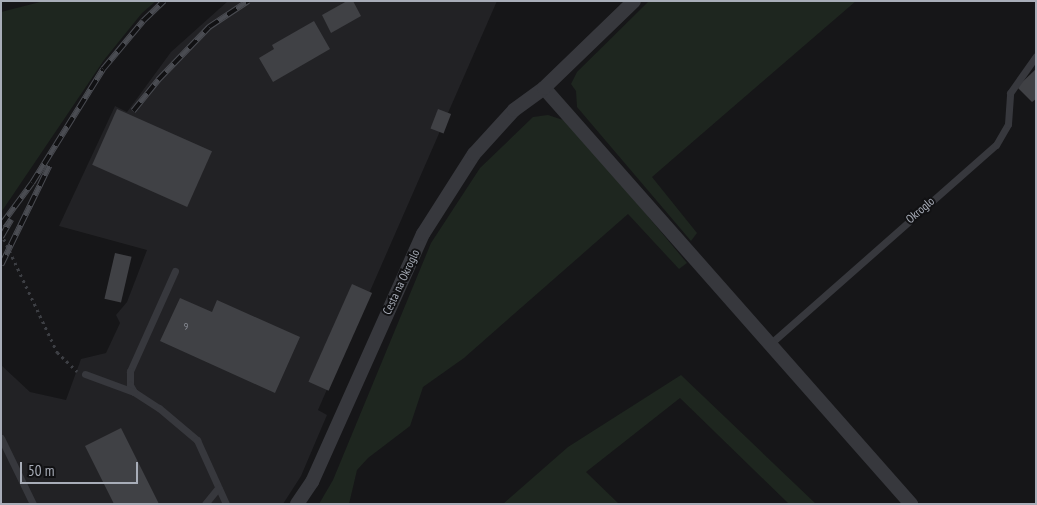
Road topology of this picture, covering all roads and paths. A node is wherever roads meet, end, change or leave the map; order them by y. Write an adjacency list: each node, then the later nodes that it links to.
1 (634, 1): 3 (street, Cesta na Okroglo)
2 (1036, 56): 6 (lane, Okroglo)
3 (544, 88): 6 (street); 14 (street, Cesta na Okroglo)
4 (1, 233): 7 (path)
5 (175, 271): 8 (lane)
6 (770, 344): 15 (street)
7 (85, 374): 8 (lane)
8 (134, 392): 10 (lane)
9 (1, 438): 11 (lane)
10 (218, 488): 12 (lane); 13 (lane)
11 (34, 504)
12 (205, 504)
13 (226, 504)
14 (297, 504)
15 (911, 504)

